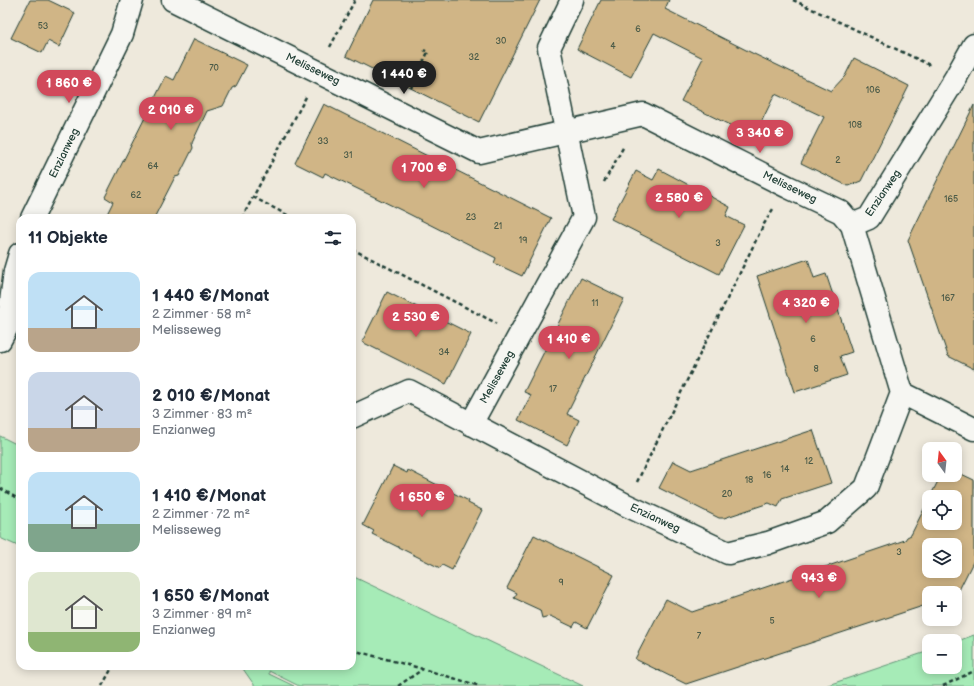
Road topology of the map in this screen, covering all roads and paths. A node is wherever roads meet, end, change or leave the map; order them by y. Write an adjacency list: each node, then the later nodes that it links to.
1 (132, 0): 15 (street, Enzianweg)
2 (173, 0): 8 (street, Melisseweg)
3 (355, 0): 8 (path)
4 (572, 0): 12 (street)
5 (793, 0): 9 (path)
6 (974, 45): 9 (street, Enzianweg)
7 (424, 50): 10 (path)
8 (318, 71): 10 (street, Melisseweg); 14 (path)
9 (956, 77): 19 (street, Enzianweg)
10 (399, 112): 12 (street, Melisseweg)
11 (642, 114): 12 (street, Melisseweg); 13 (street, Melisseweg); 18 (path)
12 (567, 132): 18 (street)
13 (788, 187): 19 (street, Melisseweg); 30 (path)
14 (253, 197): 16 (path); 17 (path)
15 (34, 214)
16 (244, 214)
17 (285, 214)
18 (584, 217): 22 (street, Melisseweg)
19 (852, 225): 24 (street)
20 (356, 251): 22 (path)
21 (14, 265): 23 (street)
22 (520, 335): 26 (street, Melisseweg)
23 (0, 340)
24 (902, 392): 27 (street); 30 (street, Enzianweg)
25 (356, 415): 26 (street, Enzianweg)
26 (471, 424): 30 (street, Enzianweg)
27 (974, 429)
28 (0, 488): 29 (path)
29 (16, 498)
30 (626, 505)
31 (356, 651): 32 (path)
32 (423, 668): 36 (path); 37 (path)
33 (111, 670): 35 (path)
34 (974, 671): 38 (path)
35 (102, 686)
36 (398, 686)
37 (480, 686)
38 (943, 686)

